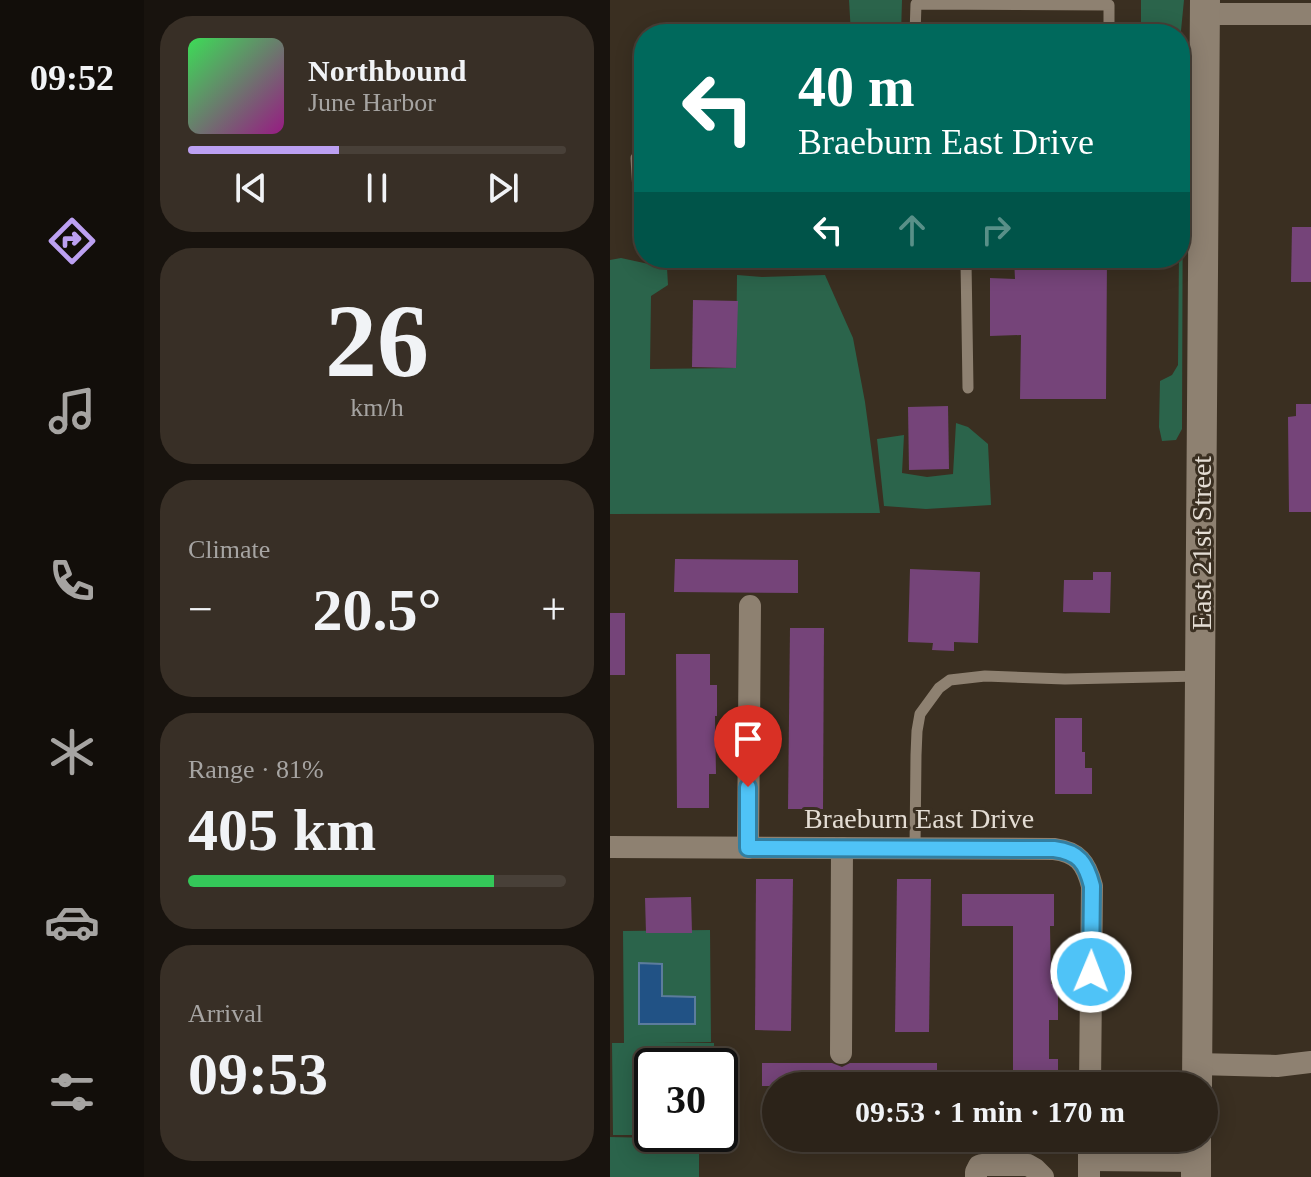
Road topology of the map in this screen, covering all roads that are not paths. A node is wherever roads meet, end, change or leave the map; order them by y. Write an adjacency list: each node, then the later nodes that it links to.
1 (1204, 7): 2 (street); 8 (main road, East 21st Street)
2 (1311, 14)
3 (915, 24): 4 (lane)
4 (1109, 24)
5 (966, 268): 6 (lane)
6 (968, 388)
7 (750, 606): 10 (street)
8 (1200, 676): 12 (lane); 16 (main road, East 21st Street)
9 (610, 847): 10 (street, Braeburn East Drive)
10 (748, 848): 11 (street, Braeburn East Drive)
11 (842, 848): 12 (street, Braeburn East Drive); 13 (street)
12 (915, 848): 15 (street, Braeburn East Drive)
13 (841, 1053)
14 (1311, 1062): 17 (street)
15 (1090, 1072)
16 (1197, 1072)
17 (1218, 1073)
18 (1089, 1158): 19 (street)
19 (1196, 1159)
20 (976, 1177): 21 (street)
21 (1043, 1177)

